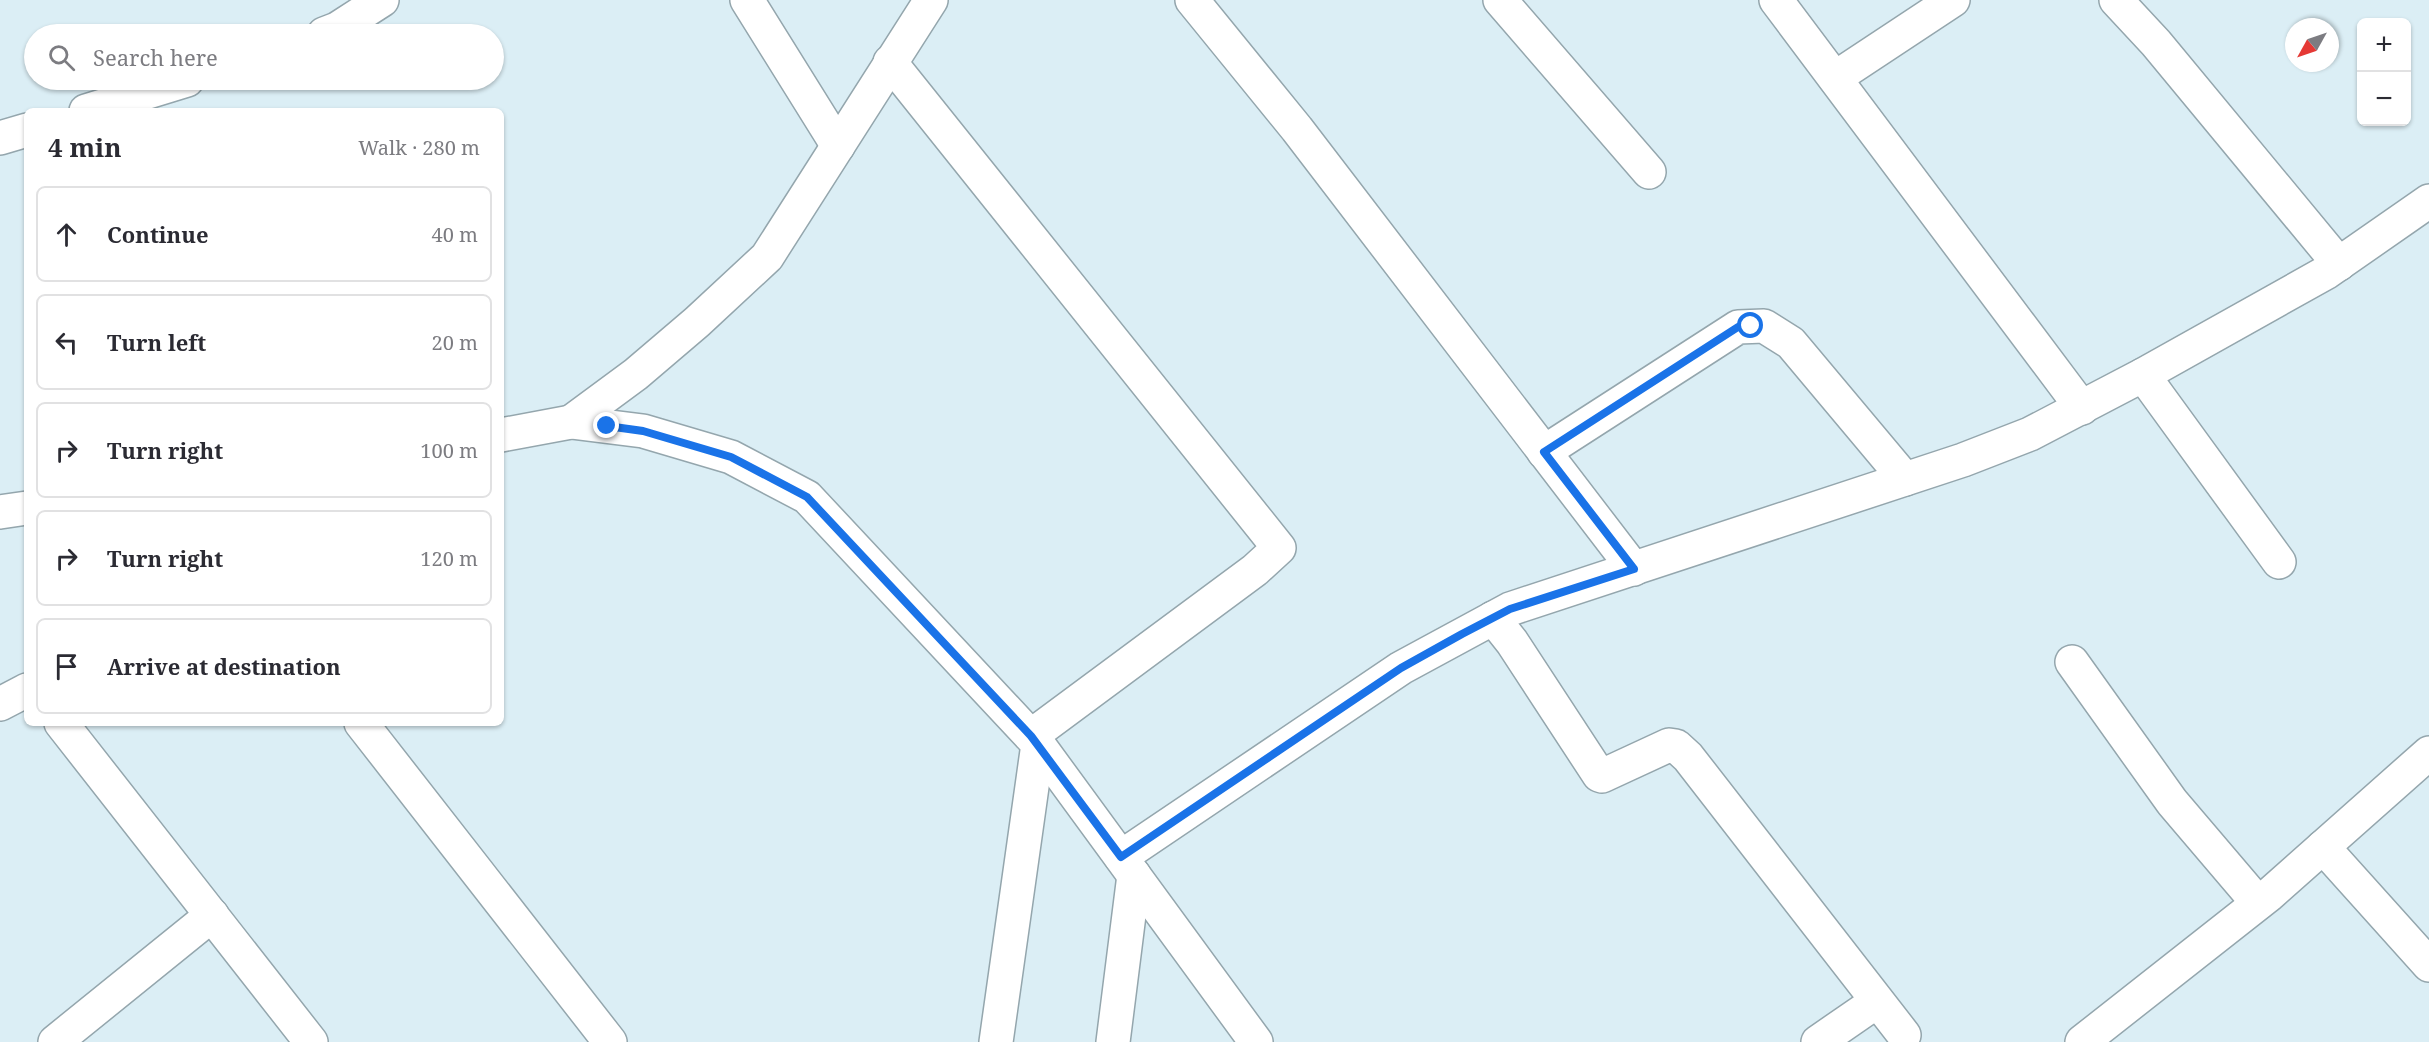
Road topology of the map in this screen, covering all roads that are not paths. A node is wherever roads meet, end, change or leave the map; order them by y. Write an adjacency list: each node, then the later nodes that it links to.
1 (382, 0): 9 (street)
2 (747, 0): 16 (street)
3 (931, 0): 10 (street)
4 (1192, 0): 24 (street)
5 (1500, 0): 17 (street)
6 (1776, 0): 11 (street)
7 (1953, 0): 11 (street)
8 (2116, 0): 19 (street)
9 (346, 24)
10 (890, 62): 16 (street); 36 (street)
11 (1835, 78): 21 (street)
12 (154, 90): 13 (street)
13 (96, 108)
14 (24, 131): 15 (street)
15 (0, 138)
16 (838, 146): 22 (street)
17 (1649, 172)
18 (2429, 201): 19 (street)
19 (2339, 264): 20 (street)
20 (2143, 375): 21 (street); 28 (street)
21 (2082, 408): 25 (street)
22 (571, 422): 23 (street); 36 (street)
23 (504, 434)
24 (1544, 452): 25 (street); 29 (street)
25 (1905, 480): 29 (street)
26 (24, 508): 27 (street)
27 (0, 512)
28 (2279, 562)
29 (1634, 569): 30 (street)
30 (1493, 618): 39 (street); 43 (street)
31 (2072, 662): 40 (street)
32 (24, 692): 33 (street)
33 (0, 704)
34 (64, 726): 41 (street)
35 (363, 726): 47 (street)
36 (1034, 740): 39 (street); 48 (street)
37 (2429, 753): 38 (street)
38 (2323, 847): 40 (street); 42 (street)
39 (1128, 866): 49 (street); 50 (street)
40 (2258, 903): 52 (street)
41 (212, 915): 45 (street); 46 (street)
42 (2429, 965)
43 (1876, 1002): 44 (street); 51 (street)
44 (1904, 1035)
45 (55, 1042)
46 (311, 1042)
47 (610, 1042)
48 (996, 1042)
49 (1113, 1042)
50 (1256, 1042)
51 (1818, 1042)
52 (2082, 1042)

